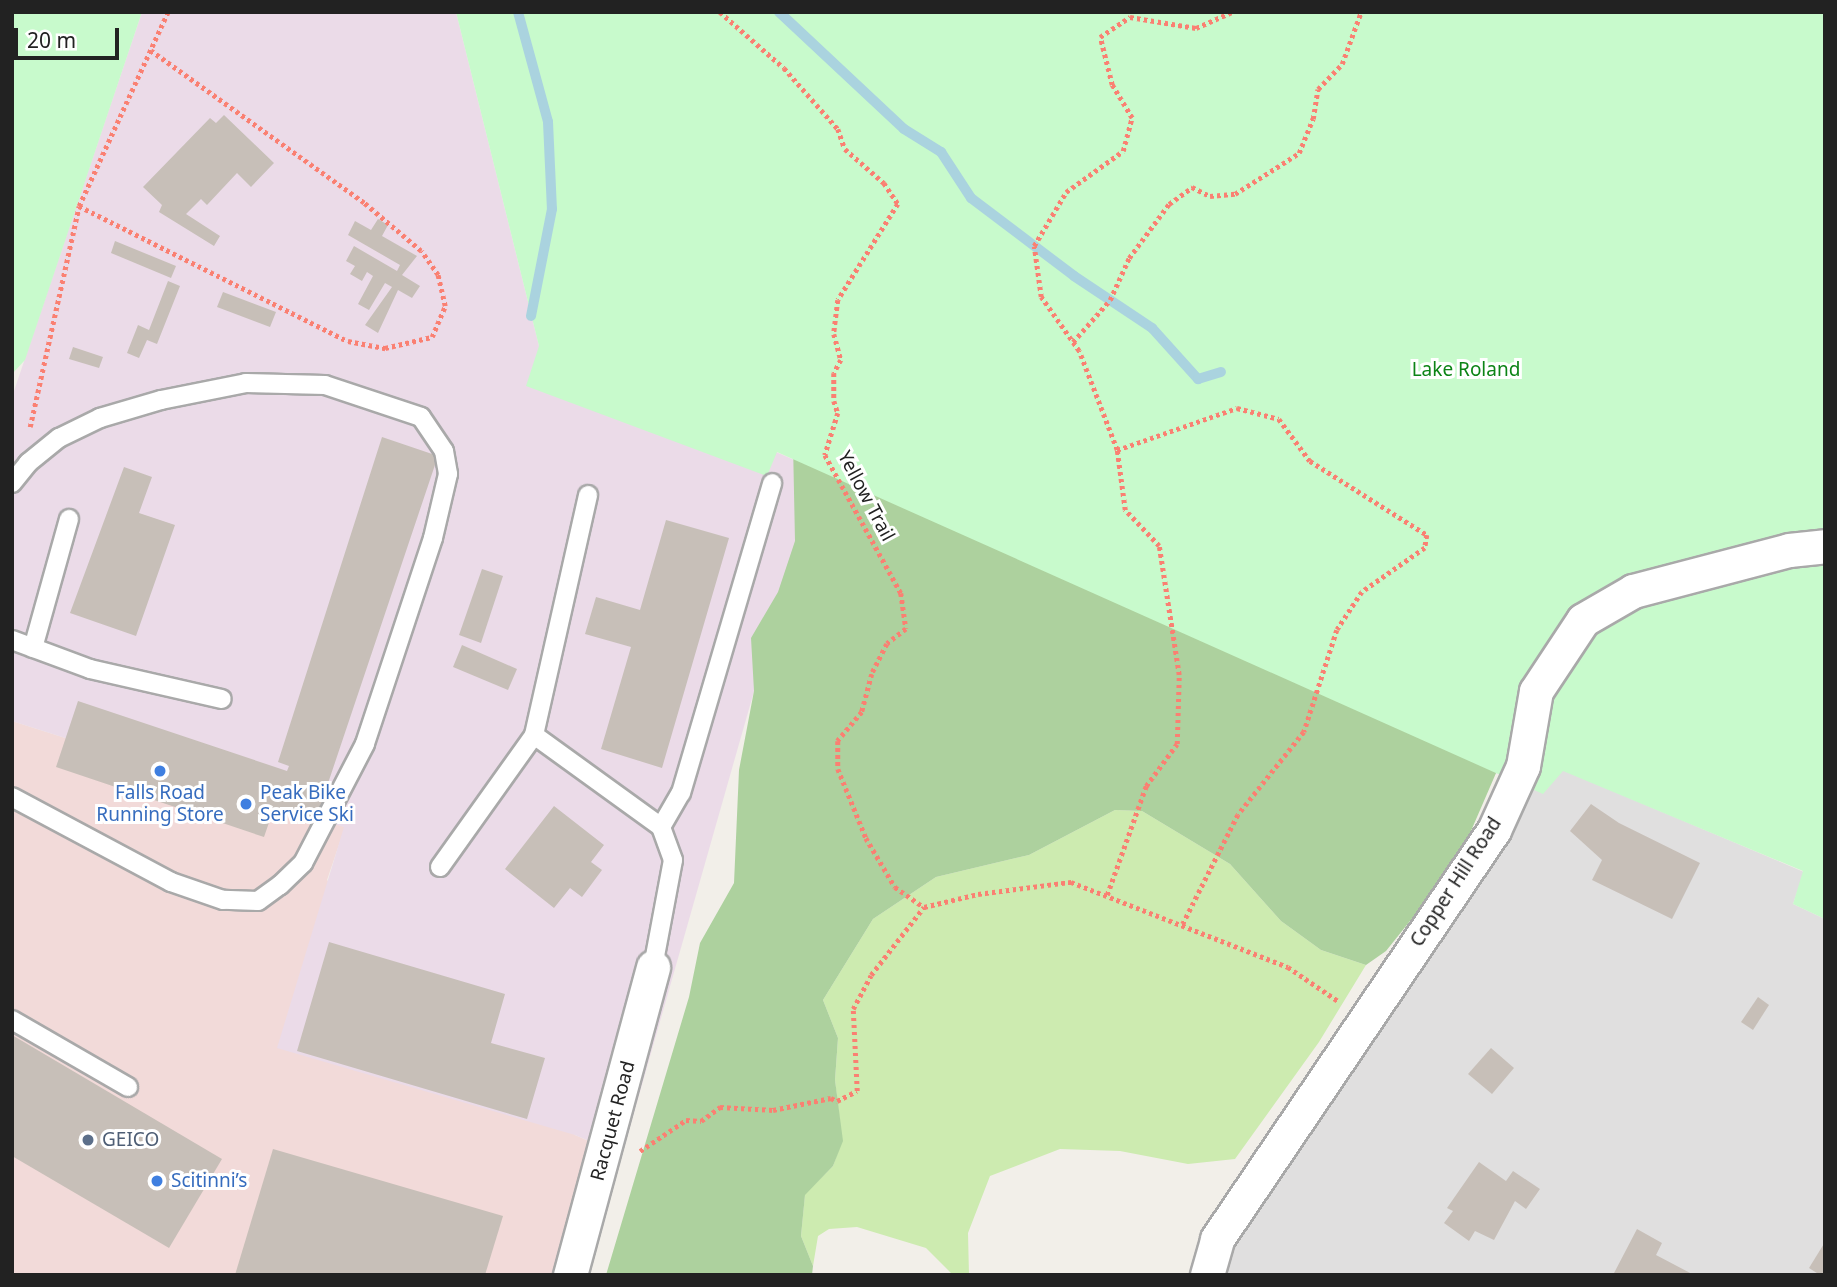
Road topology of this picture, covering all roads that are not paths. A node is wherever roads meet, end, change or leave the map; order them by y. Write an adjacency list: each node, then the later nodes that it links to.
1 (12, 483): 10 (lane)
2 (772, 483): 11 (lane)
3 (588, 495): 9 (lane)
4 (69, 519): 7 (lane)
5 (1825, 546): 17 (street, Copper Hill Road)
6 (12, 640): 7 (lane)
7 (33, 648): 8 (lane)
8 (222, 699)
9 (534, 735): 11 (lane); 12 (lane)
10 (12, 797)
11 (661, 827): 13 (lane)
12 (440, 867)
13 (653, 967): 16 (street, Racquet Road)
14 (12, 1020): 15 (lane)
15 (128, 1087)
16 (570, 1275)
17 (1207, 1275)

